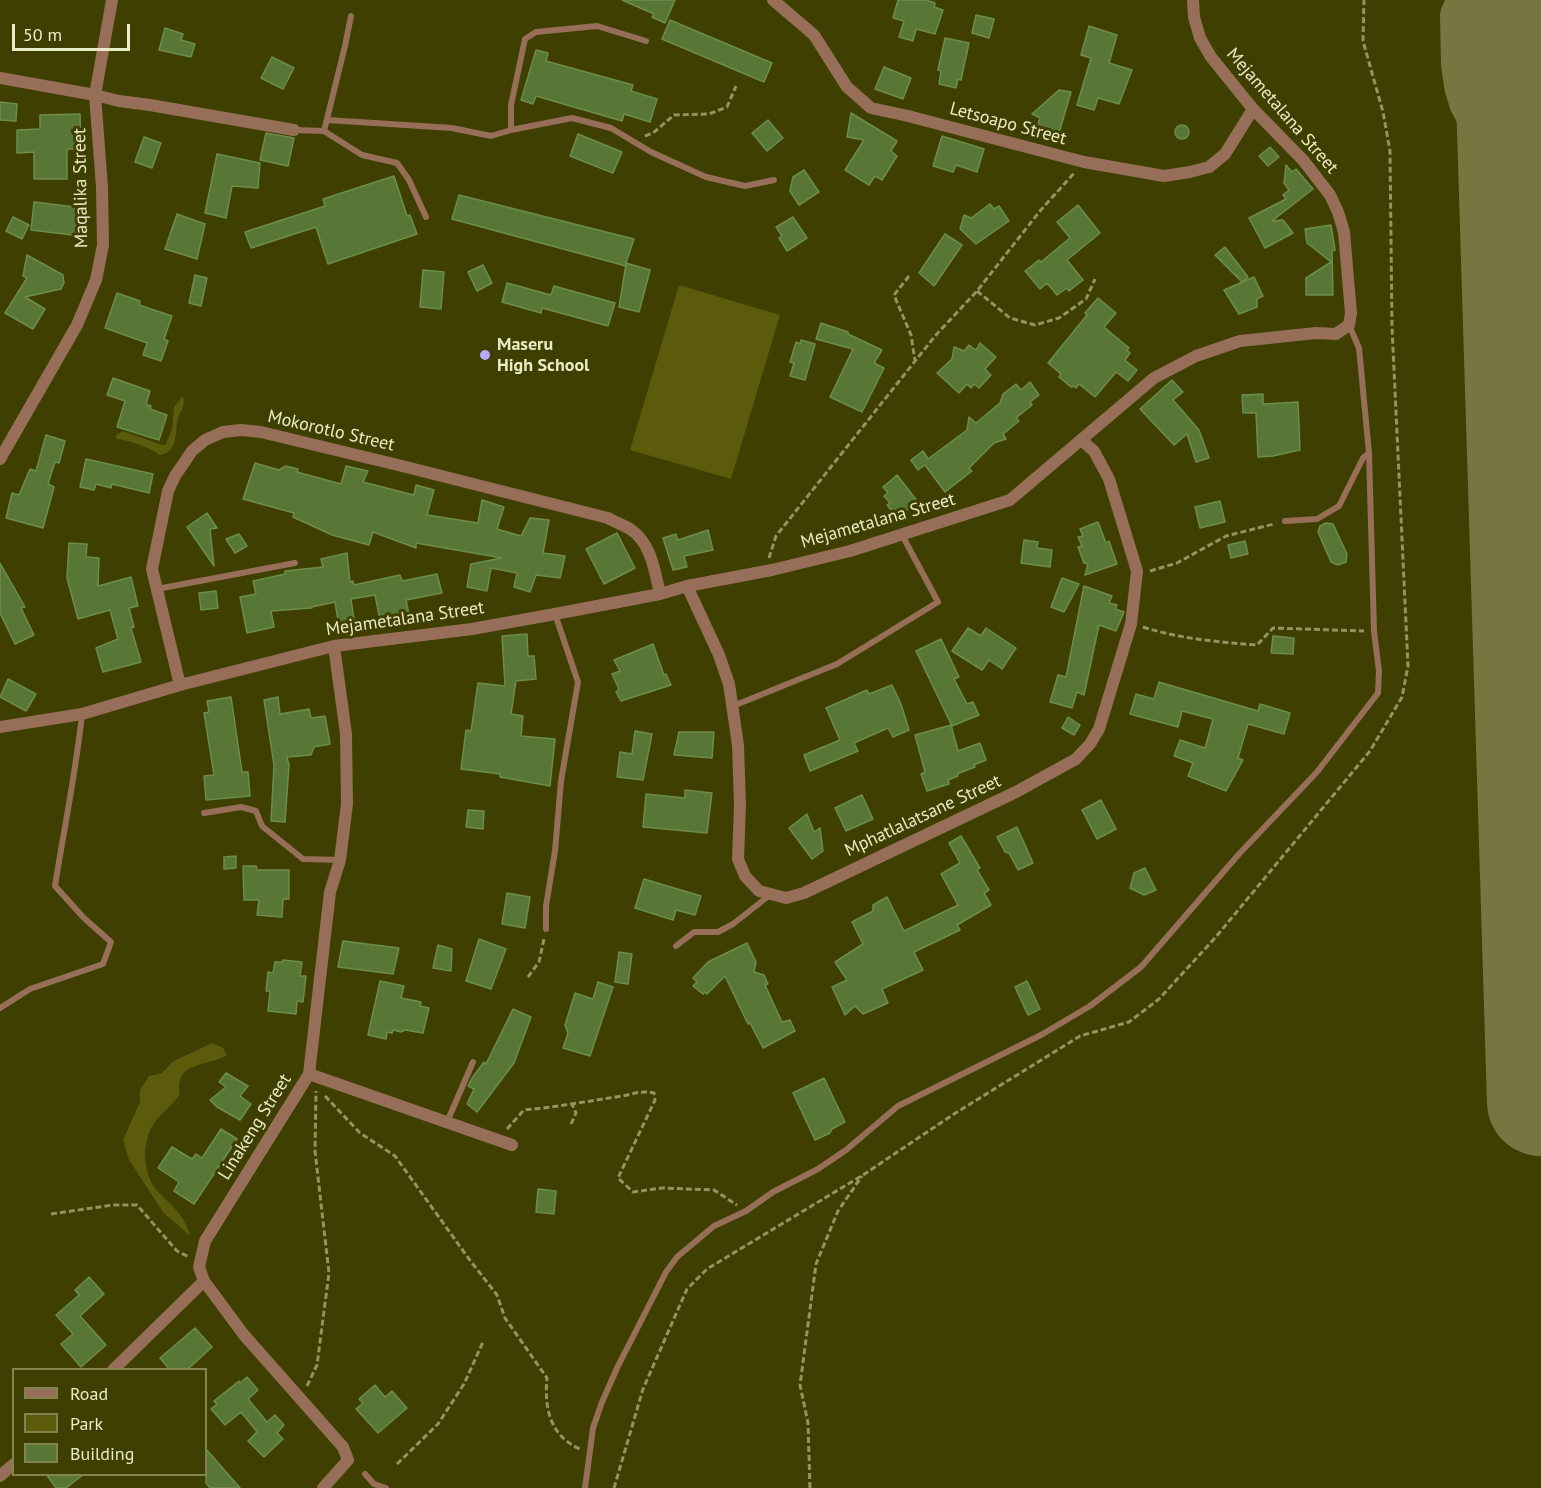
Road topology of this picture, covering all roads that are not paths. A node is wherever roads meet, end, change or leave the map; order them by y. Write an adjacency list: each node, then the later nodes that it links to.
1 (112, 0): 7 (street, Maqalika Street)
2 (773, 0): 8 (street, Letsoapo Street)
3 (1193, 0): 8 (street, Mejametalana Street)
4 (351, 16): 9 (lane)
5 (646, 41): 12 (lane)
6 (0, 78): 7 (street)
7 (95, 95): 10 (street); 18 (street, Maqalika Street)
8 (1253, 109): 15 (street, Mejametalana Street)
9 (327, 120): 11 (lane); 12 (lane)
10 (294, 130): 11 (lane)
11 (324, 130): 14 (lane)
12 (511, 130): 13 (lane)
13 (774, 180)
14 (426, 217)
15 (1349, 326): 16 (street, Mejametalana Street); 17 (lane)
16 (1081, 441): 20 (street, Mejametalana Street); 33 (street, Mphatlalatsane Street)
17 (1369, 453): 19 (lane); 48 (lane)
18 (0, 459)
19 (1285, 521)
20 (902, 535): 22 (street, Mejametalana Street); 28 (lane)
21 (295, 563): 23 (lane)
22 (687, 586): 24 (street, Mejametalana Street); 28 (street)
23 (157, 590): 24 (street, Mokorotlo Street); 27 (street, Mokorotlo Street)
24 (660, 594): 25 (street, Mejametalana Street)
25 (555, 614): 26 (street, Mejametalana Street); 34 (lane)
26 (334, 646): 27 (street, Mejametalana Street); 32 (street, Linakeng Street)
27 (180, 685): 29 (street, Mejametalana Street)
28 (733, 706): 33 (street)
29 (82, 714): 30 (street, Mejametalana Street); 36 (lane)
30 (0, 727)
31 (204, 813): 32 (lane)
32 (340, 860): 38 (street, Linakeng Street)
33 (770, 895): 35 (lane)
34 (546, 929)
35 (676, 946)
36 (0, 1008)
37 (473, 1062): 39 (lane)
38 (312, 1075): 39 (street); 41 (street, Linakeng Street)
39 (447, 1122): 40 (street)
40 (512, 1145)
41 (204, 1281): 42 (street); 46 (street)
42 (114, 1368)
43 (12, 1466): 45 (street)
44 (365, 1474): 47 (lane)
45 (0, 1476)
46 (323, 1488)
47 (386, 1488)
48 (585, 1488)

